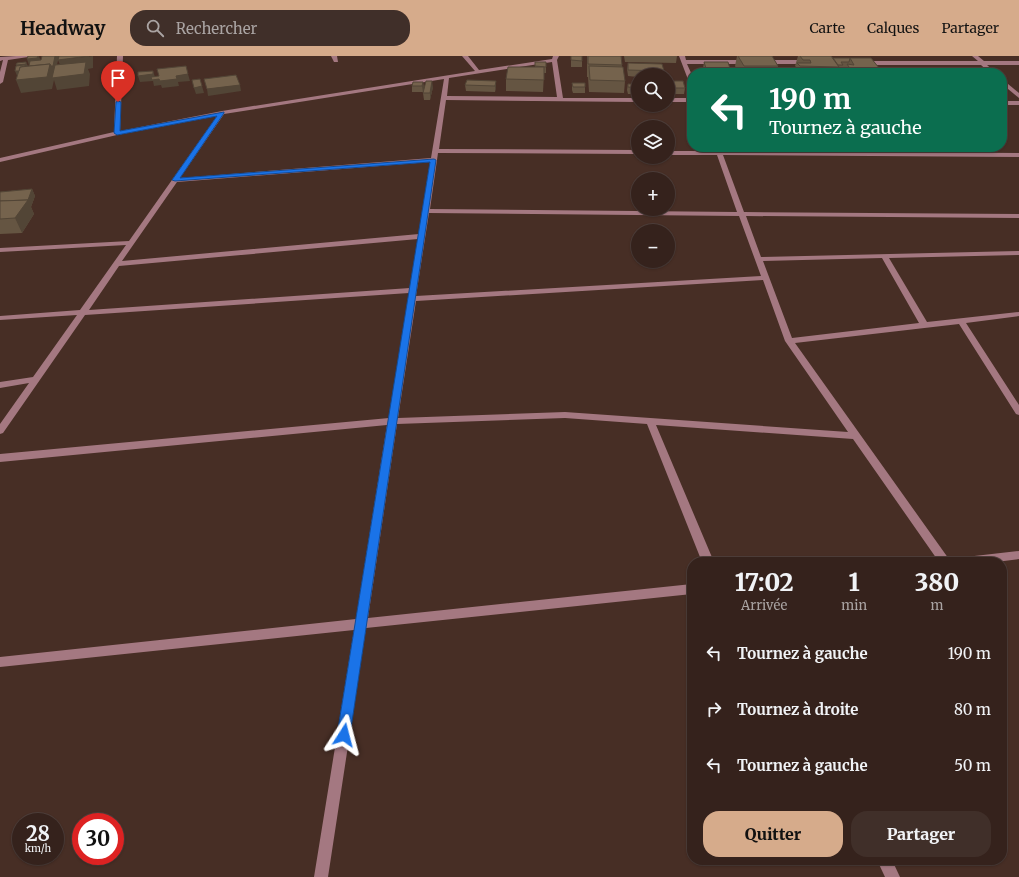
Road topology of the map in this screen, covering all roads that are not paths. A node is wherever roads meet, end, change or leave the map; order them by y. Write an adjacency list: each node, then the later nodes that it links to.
1 (32, 56): 8 (street)
2 (120, 56): 29 (street)
3 (465, 56): 16 (street)
4 (682, 56): 9 (street)
5 (975, 56): 12 (street)
6 (555, 58): 16 (street); 22 (street)
7 (0, 59): 8 (street)
8 (6, 59): 18 (street)
9 (685, 62): 10 (street); 14 (street)
10 (818, 62)
11 (857, 63): 12 (street)
12 (982, 63): 13 (street); 15 (street)
13 (1019, 63)
14 (687, 68)
15 (988, 68)
16 (478, 72): 17 (street)
17 (447, 77): 21 (street); 28 (street)
18 (0, 82)
19 (1007, 85): 20 (street)
20 (1019, 96)
21 (443, 98): 22 (street); 35 (street)
22 (560, 99): 23 (street)
23 (631, 100)
24 (675, 100): 25 (street)
25 (687, 100)
26 (1007, 103): 27 (street)
27 (1019, 103)
28 (222, 113): 29 (street); 38 (street)
29 (117, 133): 37 (street)
30 (631, 152): 35 (street)
31 (687, 152): 34 (street)
32 (719, 152): 40 (street)
33 (818, 152): 36 (street)
34 (675, 153)
35 (434, 156): 38 (street); 39 (street)
36 (1019, 156)
37 (0, 160)
38 (175, 180): 43 (street)
39 (426, 211): 40 (street); 42 (street)
40 (741, 214): 41 (street); 47 (street)
41 (1019, 216)
42 (422, 236): 48 (street); 50 (street)
43 (131, 243): 44 (street); 48 (street)
44 (0, 250)
45 (1019, 253): 46 (street)
46 (884, 256): 47 (street); 55 (street)
47 (758, 259): 49 (street)
48 (117, 264): 51 (street)
49 (766, 278): 50 (street); 56 (street)
50 (413, 294): 51 (street); 60 (street)
51 (83, 312): 53 (street); 57 (street)
52 (1019, 314): 54 (street)
53 (0, 318)
54 (961, 321): 55 (street); 59 (street)
55 (924, 325): 56 (street)
56 (789, 341): 63 (street)
57 (36, 379): 58 (street); 62 (street)
58 (0, 385)
59 (1019, 412)
60 (393, 421): 61 (street); 64 (street); 70 (street)
61 (650, 421): 63 (street); 66 (street)
62 (0, 430)
63 (856, 436): 67 (street)
64 (0, 458)
65 (1019, 555): 68 (street)
66 (706, 557)
67 (941, 557)
68 (1001, 557)
69 (687, 590): 70 (street)
70 (361, 625): 71 (street); 73 (street)
71 (0, 662)
72 (887, 865): 74 (street)
73 (321, 877)
74 (893, 877)

